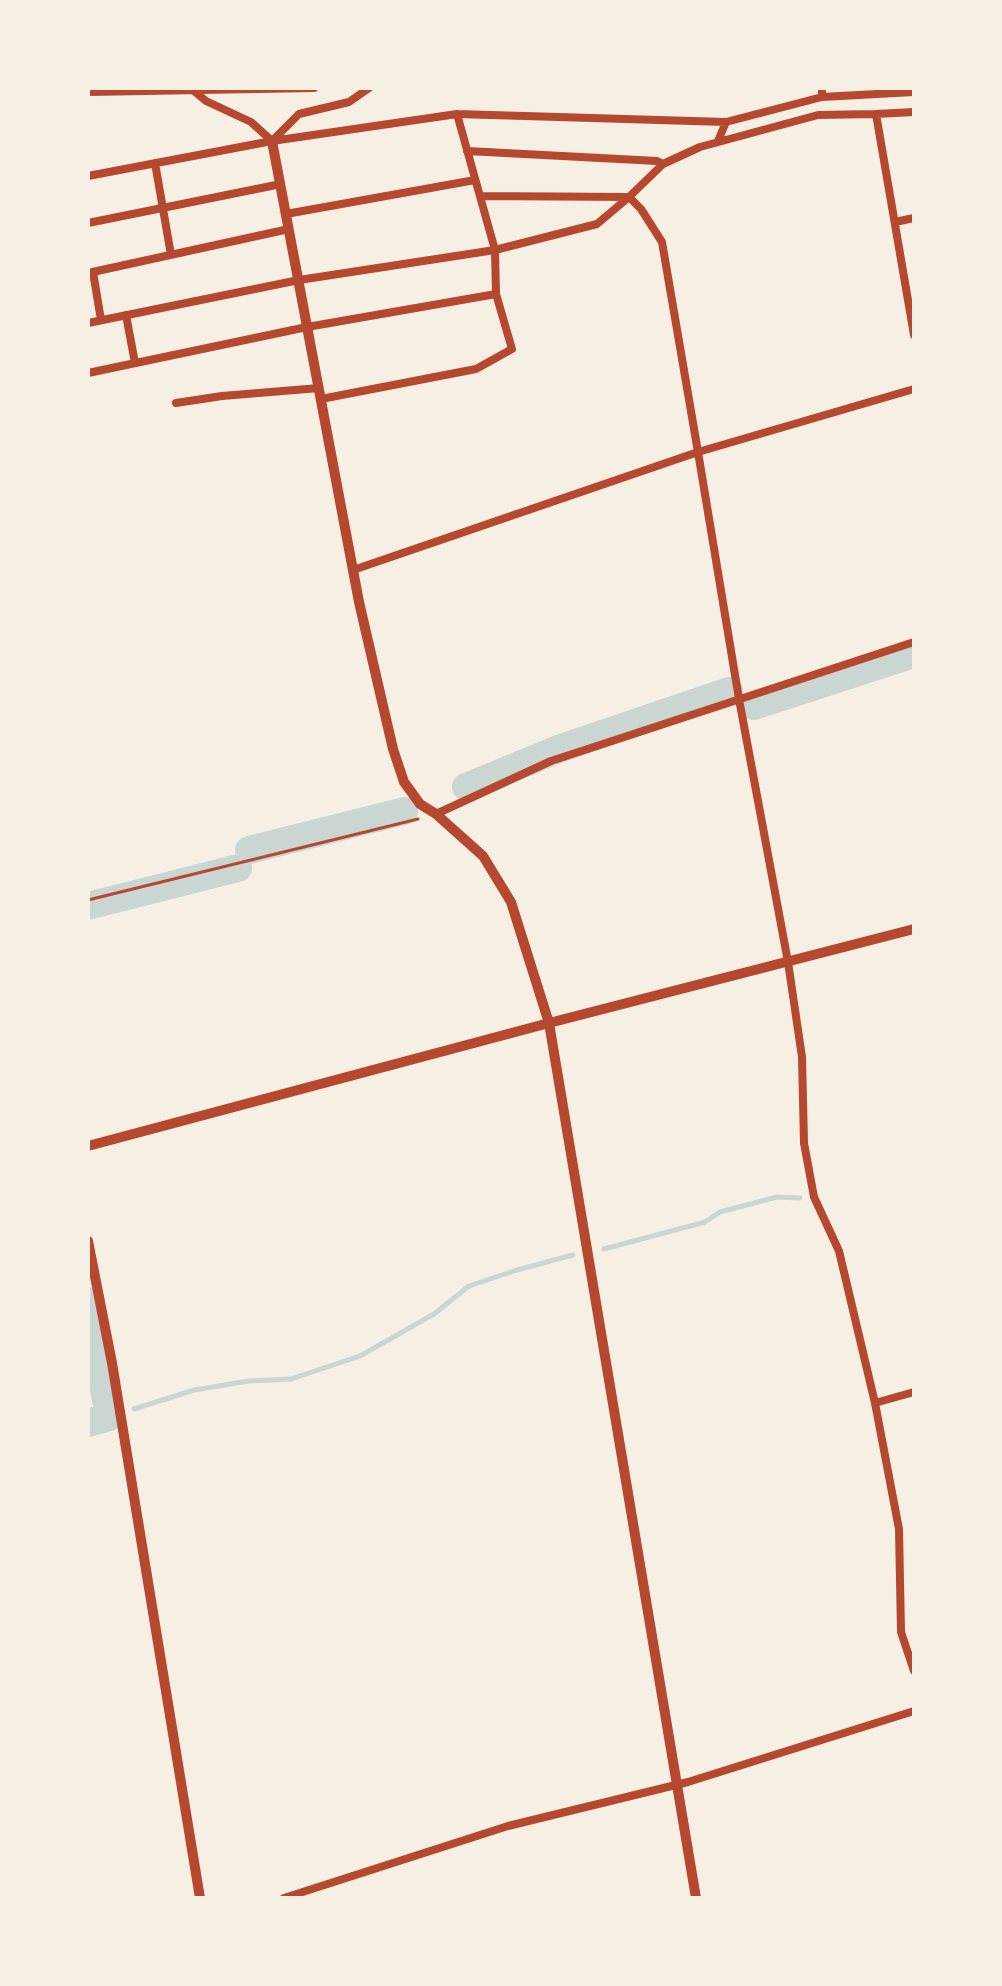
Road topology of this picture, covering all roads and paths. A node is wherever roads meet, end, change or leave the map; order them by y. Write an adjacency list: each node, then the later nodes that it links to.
1 (314, 88): 3 (street)
2 (369, 88): 11 (street)
3 (194, 91): 4 (street); 11 (street)
4 (88, 92)
5 (822, 92): 6 (street); 10 (street)
6 (914, 92)
7 (914, 112): 9 (street)
8 (457, 114): 10 (street); 11 (street); 13 (street)
9 (876, 114): 12 (street); 24 (street)
10 (726, 122): 12 (street)
11 (272, 141): 14 (street); 18 (street)
12 (718, 141): 15 (street)
13 (467, 151): 15 (street); 17 (street)
14 (155, 163): 16 (street); 21 (street)
15 (663, 164): 20 (street)
16 (88, 176)
17 (475, 180): 19 (street); 22 (street)
18 (281, 184): 21 (street); 22 (street)
19 (480, 196): 20 (street); 27 (street)
20 (629, 197): 27 (street); 42 (street)
21 (163, 208): 25 (street); 28 (street)
22 (286, 214): 26 (street)
23 (914, 218): 24 (street)
24 (895, 222): 36 (street)
25 (88, 223)
26 (289, 229): 28 (street); 30 (street)
27 (495, 250): 30 (street); 31 (street)
28 (171, 255): 29 (street)
29 (90, 272): 33 (street)
30 (299, 280): 32 (street); 35 (street)
31 (496, 294): 35 (street); 40 (street)
32 (126, 315): 33 (street); 37 (street)
33 (101, 320): 34 (street)
34 (88, 323)
35 (307, 327): 37 (street); 40 (street)
36 (914, 335)
37 (135, 363): 38 (street)
38 (88, 373)
39 (914, 389): 42 (street)
40 (320, 394): 41 (street); 43 (street)
41 (176, 403)
42 (698, 452): 43 (street); 45 (street)
43 (353, 570): 46 (street)
44 (914, 642): 45 (street)
45 (739, 699): 46 (street); 49 (street)
46 (436, 814): 47 (path); 50 (street)
47 (88, 900)
48 (914, 929): 49 (street)
49 (788, 962): 50 (street); 54 (street)
50 (549, 1023): 51 (street); 57 (street)
51 (88, 1146)
52 (88, 1241): 58 (street)
53 (914, 1392): 54 (street)
54 (875, 1403): 55 (street)
55 (914, 1671)
56 (914, 1711): 57 (street)
57 (677, 1785): 59 (street); 60 (street)
58 (200, 1898)
59 (284, 1898)
60 (696, 1898)

